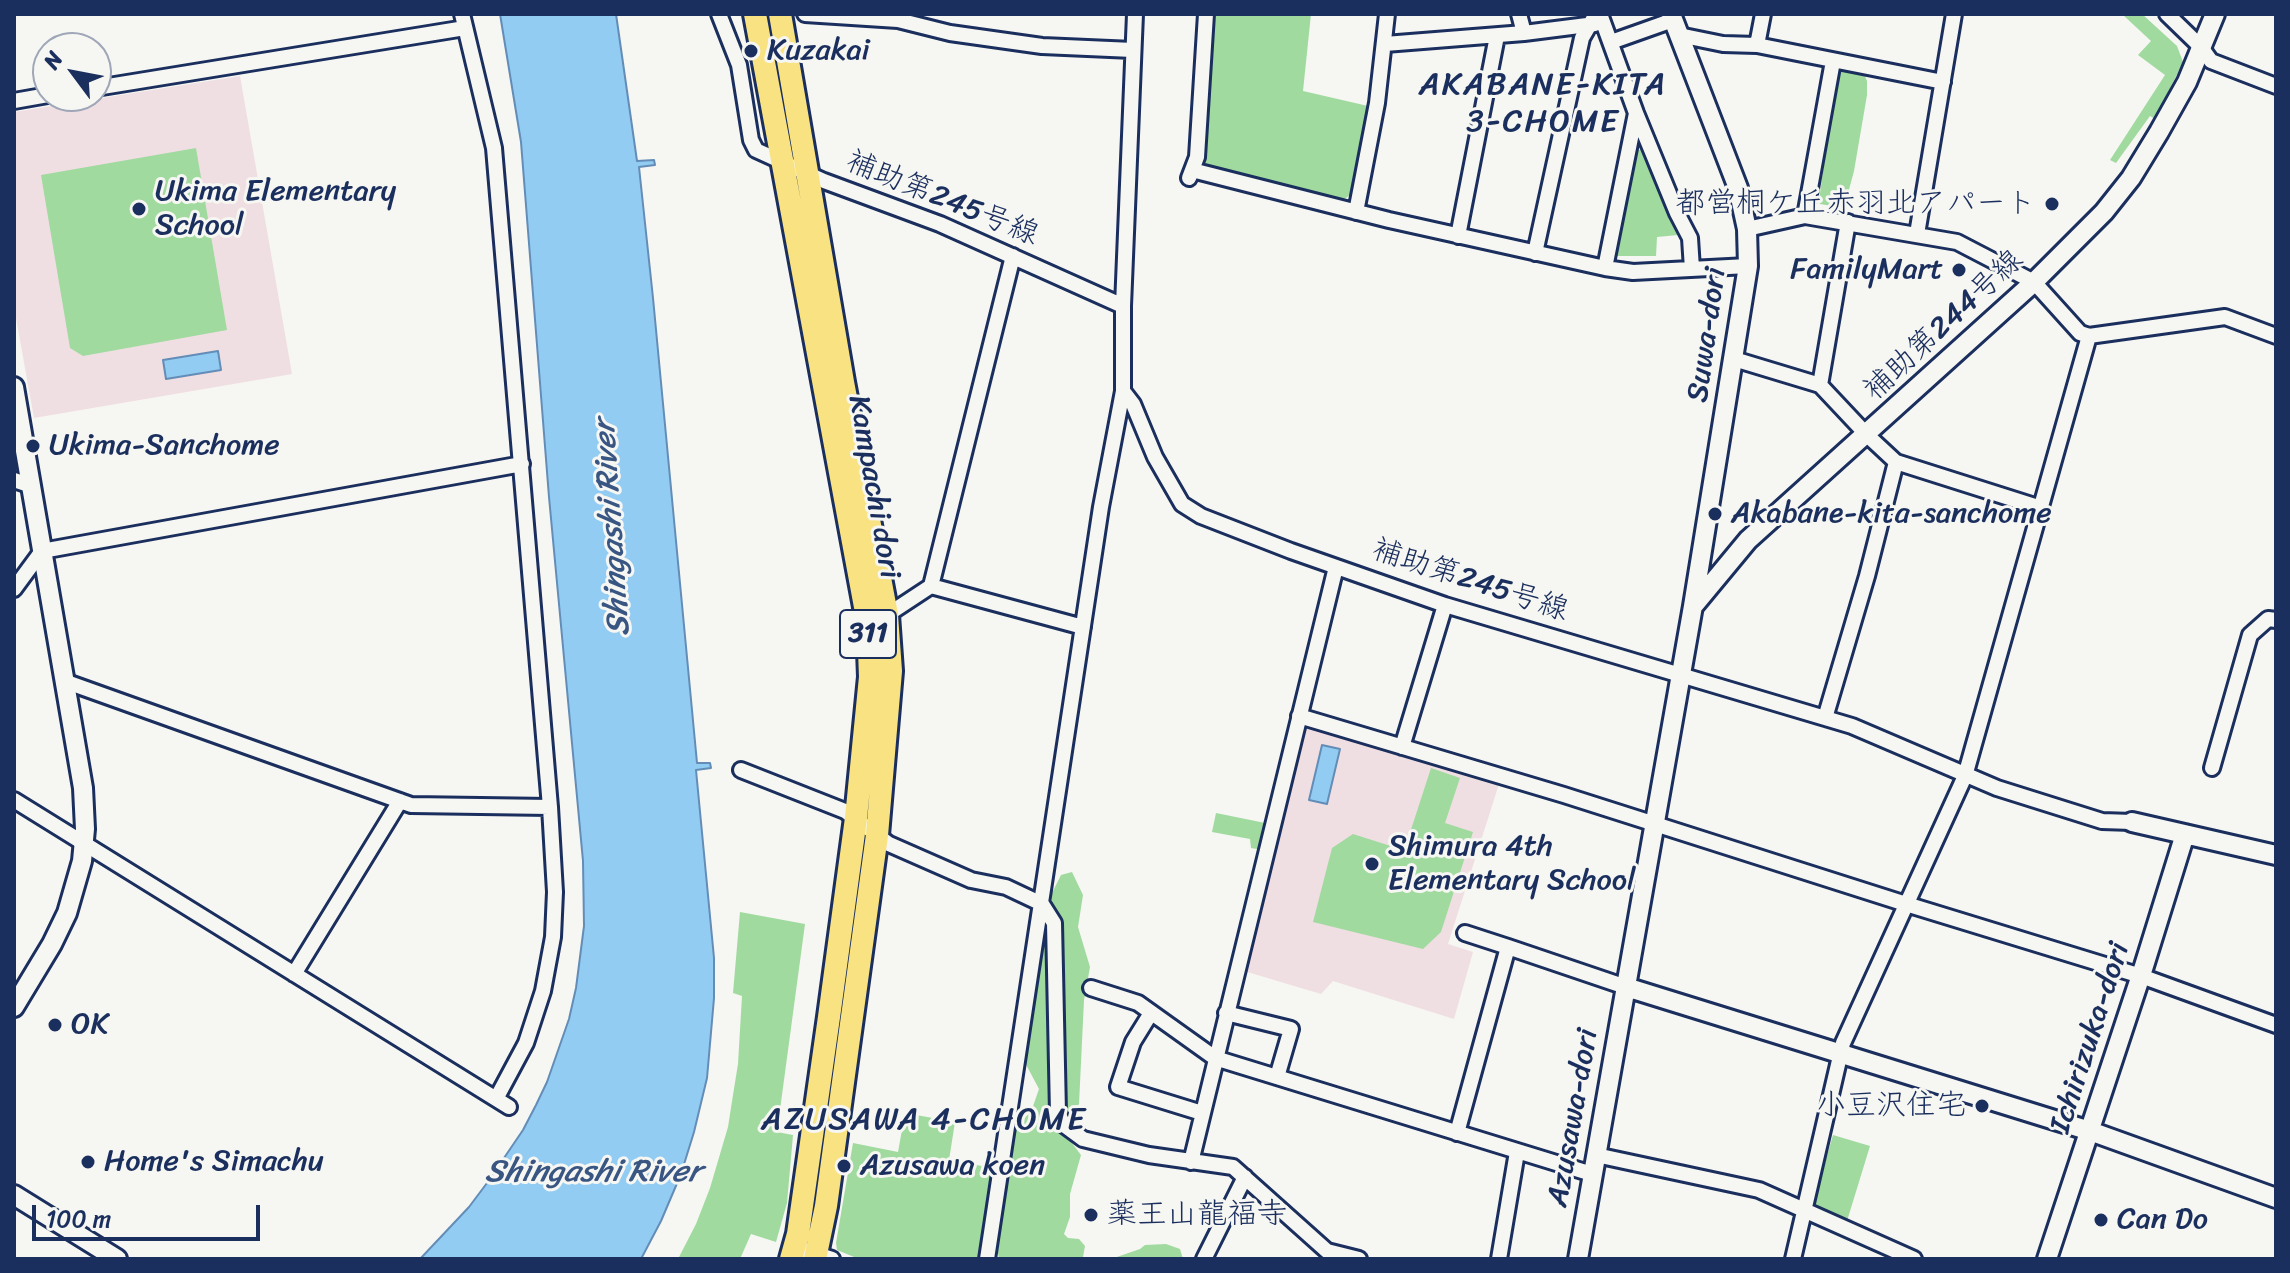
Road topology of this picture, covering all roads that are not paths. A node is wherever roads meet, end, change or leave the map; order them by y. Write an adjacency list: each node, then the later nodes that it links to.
1 (719, 14): 28 (street, 補助第245号線)
2 (755, 14): 28 (main road, Kampachi dori / 311)
3 (780, 14): 29 (main road, Kampachi dori / 311)
4 (805, 14): 22 (street)
5 (1135, 14): 22 (street)
6 (1206, 14): 30 (street)
7 (1387, 14): 19 (street)
8 (1519, 14): 16 (street)
9 (1763, 14): 20 (street)
10 (1954, 14): 24 (street)
11 (2167, 14): 21 (street)
12 (2215, 14): 21 (street, 補助第244号線)
13 (1597, 19): 16 (street); 18 (street); 36 (street)
14 (464, 21): 25 (street); 51 (street)
15 (1674, 23): 18 (street); 20 (street); 33 (street, Suwa-dori)
16 (1524, 33): 17 (street)
17 (1497, 36): 19 (street); 35 (street)
18 (1611, 42): 27 (street)
19 (1385, 44): 30 (street)
20 (1757, 45): 23 (street)
21 (2201, 47): 26 (street); 41 (street, 補助第244号線)
22 (1133, 50): 42 (street)
23 (1833, 61): 24 (street); 31 (street)
24 (1943, 82): 34 (street)
25 (112, 85)
26 (2276, 86)
27 (1636, 113): 39 (street); 40 (street)
28 (782, 162): 29 (street, 補助第245号線); 74 (main road, Kampachi dori / 311)
29 (808, 174): 37 (street, 補助第245号線); 60 (main road, Kampachi dori / 311)
30 (1356, 212): 35 (street)
31 (1805, 216): 32 (street); 33 (street)
32 (1848, 222): 34 (street); 46 (street)
33 (1747, 229): 38 (street, Suwa-dori)
34 (1917, 234): 41 (street)
35 (1458, 236): 36 (street)
36 (1535, 253): 39 (street)
37 (1013, 256): 42 (street, 補助第245号線); 56 (street)
38 (1748, 266): 40 (street); 45 (street, Suwa-dori)
39 (1605, 268): 40 (street)
40 (1692, 269)
41 (2034, 282): 43 (street); 49 (street, 補助第244号線)
42 (1126, 304): 48 (street, 補助第245号線)
43 (2089, 336): 44 (street); 53 (street)
44 (2276, 336)
45 (1734, 359): 46 (street); 59 (street, Suwa-dori)
46 (1820, 385): 49 (street)
47 (14, 387): 52 (street)
48 (1123, 391): 55 (street, 補助第245号線); 62 (street)
49 (1867, 435): 50 (street); 59 (street, 補助第244号線)
50 (1896, 462): 53 (street); 66 (street)
51 (522, 464): 54 (street); 73 (street)
52 (23, 483): 54 (street)
53 (2041, 508): 70 (street)
54 (42, 551): 57 (street); 64 (street)
55 (1336, 567): 58 (street, 補助第245号線); 65 (street)
56 (931, 586): 60 (street); 62 (street)
57 (14, 589)
58 (1445, 605): 63 (street, 補助第245号線); 67 (street)
59 (1693, 606): 63 (street, Suwa-dori)
60 (887, 615): 78 (main road, Kampachi dori / 311)
61 (2276, 620): 68 (street)
62 (1083, 627): 81 (street)
63 (1680, 675): 66 (street, 補助第245号線); 76 (street, Suwa-dori)
64 (64, 681): 72 (street); 79 (street)
65 (1299, 716): 67 (street); 91 (street)
66 (1825, 718): 70 (street, 補助第245号線)
67 (1402, 747): 76 (street)
68 (2212, 768)
69 (741, 770): 74 (street)
70 (1965, 776): 75 (street, 補助第245号線); 82 (street)
71 (14, 800): 79 (street)
72 (400, 801): 73 (street); 85 (street)
73 (550, 807): 85 (street)
74 (856, 818): 78 (street); 107 (main road, Kampachi dori / 311)
75 (2132, 822): 77 (street, 補助第245号線)
76 (1654, 825): 82 (street); 87 (street, Azusawa-dori)
77 (2185, 834): 80 (street, 補助第245号線); 86 (street, Ichirizuka-dori)
78 (877, 835): 81 (street); 108 (main road, Kampachi dori / 311)
79 (84, 844): 85 (street); 89 (street)
80 (2276, 855)
81 (1042, 904): 100 (street); 110 (street)
82 (1906, 904): 86 (street); 93 (street)
83 (1465, 933): 84 (street)
84 (1508, 947): 87 (street); 98 (street)
85 (294, 974)
86 (2141, 976): 92 (street); 97 (street, Ichirizuka-dori)
87 (1626, 987): 93 (street); 101 (street, Azusawa-dori)
88 (1091, 988): 90 (street)
89 (14, 1007)
90 (1151, 1013): 94 (street); 96 (street)
91 (1226, 1013): 94 (street); 95 (street)
92 (2276, 1025)
93 (1839, 1054): 97 (street); 105 (street)
94 (1215, 1058): 95 (street); 96 (street)
95 (1277, 1077): 98 (street)
96 (1202, 1113): 100 (street)
97 (2090, 1131): 104 (street); 118 (street, Ichirizuka-dori)
98 (1457, 1133): 99 (street)
99 (1517, 1152): 101 (street); 114 (street)
100 (1191, 1162): 102 (street)
101 (1594, 1164): 105 (street); 115 (street, Azusawa-dori)
102 (1245, 1177): 106 (street); 111 (street)
103 (14, 1195): 109 (street)
104 (2276, 1198)
105 (1804, 1211): 116 (street); 117 (street)
106 (1315, 1241): 112 (street); 113 (street)
107 (793, 1253): 108 (street)
108 (821, 1257)
109 (117, 1259)
110 (987, 1259)
111 (1204, 1259)
112 (1311, 1259)
113 (1359, 1259)
114 (1499, 1259)
115 (1578, 1259)
116 (1793, 1259)
117 (1914, 1259)
118 (2047, 1259)

